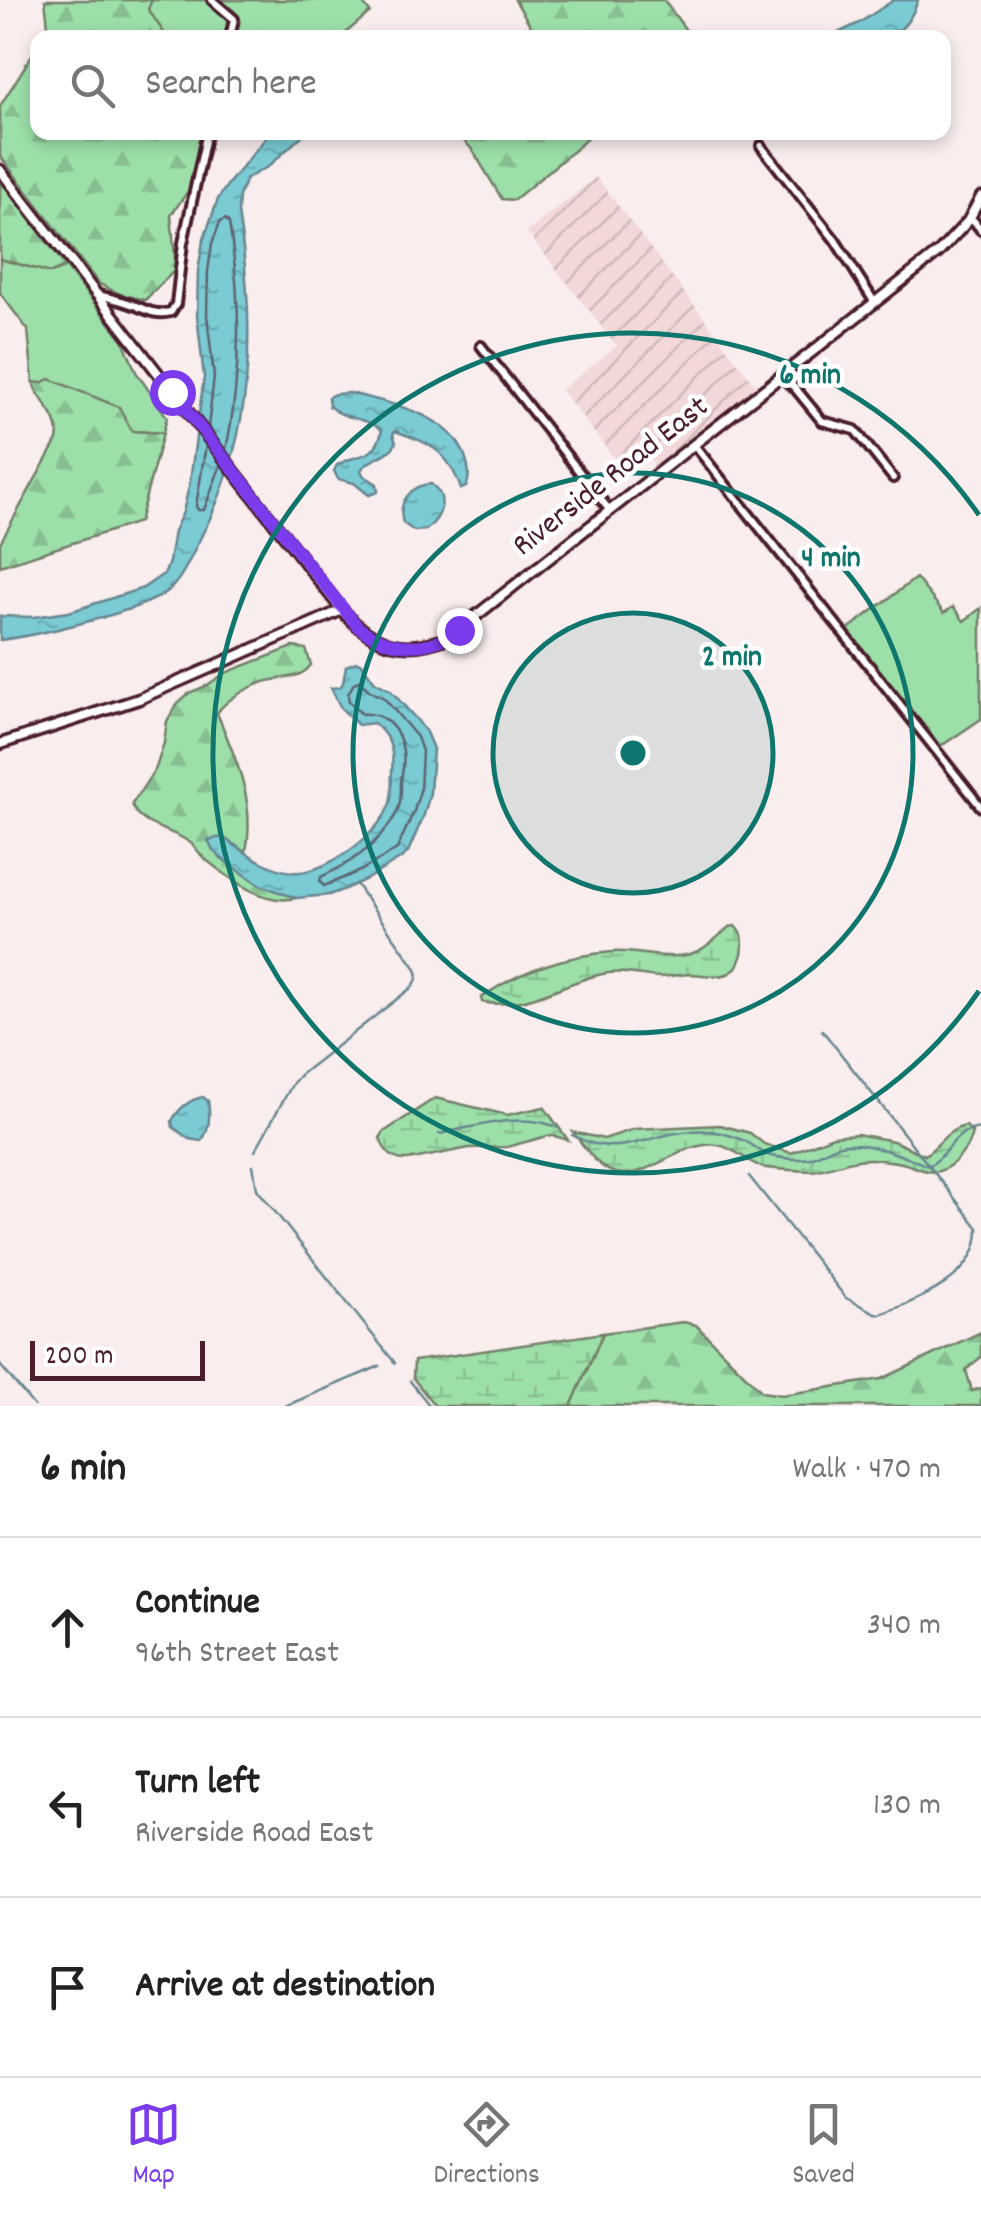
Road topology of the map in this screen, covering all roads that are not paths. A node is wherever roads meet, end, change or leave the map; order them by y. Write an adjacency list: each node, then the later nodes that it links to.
1 (212, 0): 2 (street)
2 (232, 30)
3 (205, 140): 9 (street)
4 (761, 146): 10 (street)
5 (0, 170): 9 (street, Riverside Road East)
6 (981, 197): 7 (street, Riverside Road East)
7 (974, 220): 8 (street); 10 (street, Riverside Road East)
8 (981, 230)
9 (98, 294): 16 (street, Riverside Road East)
10 (875, 302): 12 (street, Riverside Road East)
11 (481, 346): 15 (street)
12 (781, 377): 13 (street, Riverside Road East); 14 (street)
13 (695, 446): 15 (street, Riverside Road East); 18 (street)
14 (893, 478)
15 (610, 511): 16 (street, Riverside Road East)
16 (342, 610): 17 (street)
17 (0, 744)
18 (981, 807)

